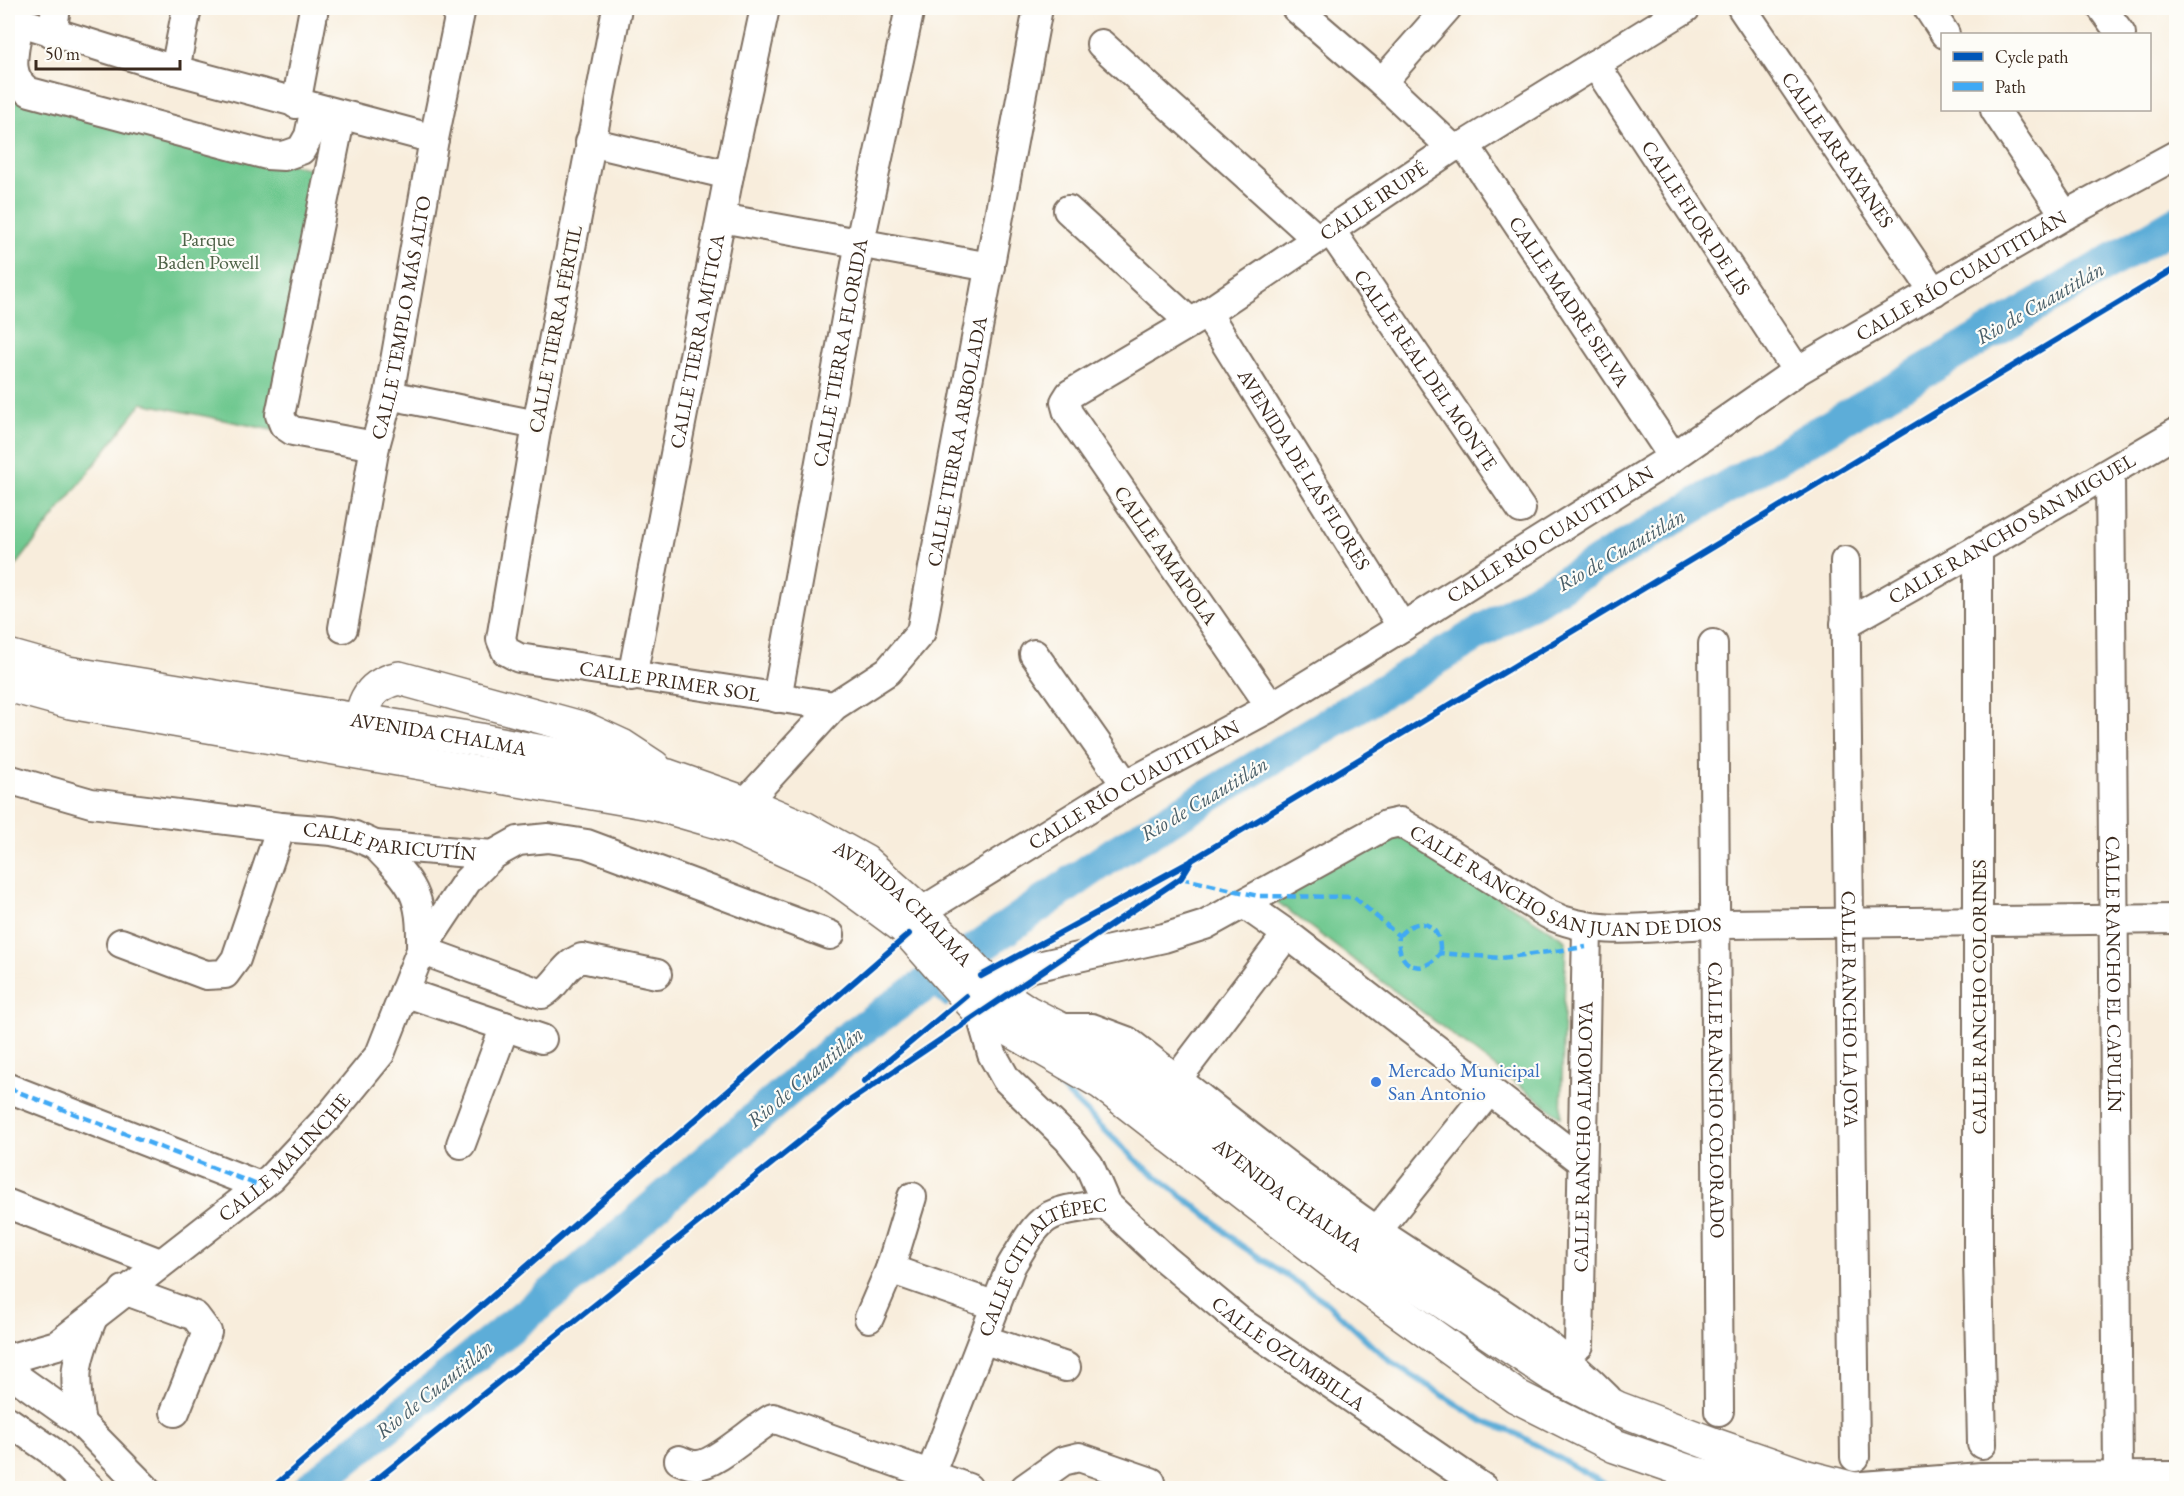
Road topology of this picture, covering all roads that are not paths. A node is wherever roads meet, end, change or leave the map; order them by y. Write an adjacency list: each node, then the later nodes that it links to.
1 (187, 8): 20 (street)
2 (314, 8): 22 (street)
3 (461, 8): 24 (street, CALLE TEMPLO MÁS ALTO)
4 (617, 8): 25 (street, CALLE TIERRA FÉRTIL)
5 (765, 8): 28 (street, CALLE TIERRA MÍTICA)
6 (910, 8): 33 (street, CALLE TIERRA FLORIDA)
7 (1038, 8): 34 (street, CALLE TIERRA ARBOLADA)
8 (1296, 8): 21 (street, CALLE MADRE SELVA)
9 (1447, 8): 21 (street)
10 (1742, 8): 35 (street, CALLE ARRAYANES)
11 (1928, 8): 16 (street)
12 (2102, 8): 17 (street)
13 (1678, 9): 19 (street, CALLE IRUPÉ)
14 (13, 20): 15 (street); 22 (street)
15 (54, 20): 20 (street)
16 (1945, 33)
17 (2120, 33)
18 (1101, 44): 32 (street, CALLE REAL DEL MONTE)
19 (1595, 64): 26 (street, CALLE IRUPÉ); 37 (street, CALLE FLOR DE LIS)
20 (175, 70): 22 (street)
21 (1382, 82): 26 (street, CALLE MADRE SELVA)
22 (318, 109): 24 (street); 42 (street)
23 (1996, 111): 30 (street)
24 (435, 140): 38 (street, CALLE TEMPLO MÁS ALTO)
25 (590, 142): 28 (street); 40 (street, CALLE TIERRA FÉRTIL)
26 (1458, 147): 32 (street, CALLE IRUPÉ); 43 (street, CALLE MADRE SELVA)
27 (2176, 155): 30 (street, CALLE RÍO CUAUTITLÁN)
28 (729, 175): 31 (street, CALLE TIERRA MÍTICA)
29 (1068, 210): 36 (street, AVENIDA DE LAS FLORES)
30 (2065, 215): 35 (street, CALLE RÍO CUAUTITLÁN)
31 (721, 218): 33 (street); 55 (street, CALLE TIERRA MÍTICA)
32 (1324, 235): 36 (street, CALLE IRUPÉ); 45 (street, CALLE REAL DEL MONTE)
33 (860, 242): 34 (street); 57 (street, CALLE TIERRA FLORIDA)
34 (990, 267): 58 (street, CALLE TIERRA ARBOLADA)
35 (1934, 292): 37 (street, CALLE RÍO CUAUTITLÁN)
36 (1198, 318): 39 (street, CALLE IRUPÉ); 49 (street, AVENIDA DE LAS FLORES)
37 (1797, 371): 43 (street, CALLE RÍO CUAUTITLÁN)
38 (389, 395): 40 (street); 42 (street, CALLE TEMPLO MÁS ALTO)
39 (1065, 402): 59 (street, CALLE AMAPOLA)
40 (537, 425): 52 (street, CALLE TIERRA FÉRTIL)
41 (2176, 433): 44 (street, CALLE RANCHO SAN MIGUEL)
42 (375, 446): 50 (street, CALLE TEMPLO MÁS ALTO)
43 (1673, 457): 49 (street, CALLE RÍO CUAUTITLÁN)
44 (2110, 473): 46 (street, CALLE RANCHO SAN MIGUEL); 72 (street, CALLE RANCHO EL CAPULÍN)
45 (1521, 509)
46 (1978, 549): 48 (street, CALLE RANCHO SAN MIGUEL); 73 (street, CALLE RANCHO COLORINES)
47 (1845, 561): 48 (street, CALLE RANCHO LA JOYA)
48 (1845, 624): 75 (street, CALLE RANCHO LA JOYA)
49 (1402, 627): 59 (street, CALLE RÍO CUAUTITLÁN)
50 (343, 628)
51 (1713, 644): 74 (street, CALLE RANCHO COLORADO)
52 (506, 651): 55 (street, CALLE PRIMER SOL)
53 (1034, 654): 64 (street)
54 (8, 656): 60 (main road, AVENIDA CHALMA)
55 (632, 677): 57 (street, CALLE PRIMER SOL)
56 (8, 685): 61 (main road, AVENIDA CHALMA)
57 (777, 698): 58 (street, CALLE PRIMER SOL)
58 (834, 706): 65 (street, CALLE TIERRA ARBOLADA)
59 (1270, 706): 64 (street, CALLE RÍO CUAUTITLÁN)
60 (361, 720): 61 (main road); 62 (main road, AVENIDA CHALMA); 62 (main road)
61 (357, 752): 83 (main road, AVENIDA CHALMA)
62 (668, 776): 65 (main road, AVENIDA CHALMA)
63 (8, 779): 66 (street, CALLE PARICUTÍN)
64 (1126, 785): 70 (street, CALLE RÍO CUAUTITLÁN)
65 (745, 803): 70 (main road, AVENIDA CHALMA)
66 (281, 827): 67 (street, CALLE PARICUTÍN); 79 (street)
67 (375, 845): 68 (street, CALLE PARICUTÍN); 80 (street, CALLE MALINCHE)
68 (493, 855): 78 (street, CALLE PARICUTÍN); 80 (street, CALLE MALINCHE)
69 (1244, 904): 76 (street, CALLE RANCHO SAN JUAN DE DIOS); 77 (street); 83 (street, CALLE RANCHO SAN JUAN DE DIOS)
70 (921, 912): 83 (main road, AVENIDA CHALMA)
71 (2176, 919): 72 (street, CALLE RANCHO SAN JUAN DE DIOS)
72 (2115, 920): 73 (street, CALLE RANCHO SAN JUAN DE DIOS); 115 (street, CALLE RANCHO EL CAPULÍN)
73 (1979, 921): 75 (street, CALLE RANCHO SAN JUAN DE DIOS); 113 (street, CALLE RANCHO COLORINES)
74 (1716, 924): 75 (street, CALLE RANCHO SAN JUAN DE DIOS); 76 (street, CALLE RANCHO SAN JUAN DE DIOS); 109 (street, CALLE RANCHO COLORADO)
75 (1847, 924): 117 (street, CALLE RANCHO LA JOYA)
76 (1587, 928): 91 (street, CALLE RANCHO ALMOLOYA)
77 (1287, 934): 87 (street); 89 (street)
78 (830, 935)
79 (121, 943)
80 (421, 950): 81 (street); 82 (street, CALLE MALINCHE)
81 (657, 974)
82 (404, 992): 84 (street); 92 (street, CALLE MALINCHE)
83 (971, 994): 85 (main road, AVENIDA CHALMA); 95 (street, CALLE CITLALTÉPEC); 125 (main road, AVENIDA CHALMA)
84 (505, 1026): 86 (street); 90 (street)
85 (1058, 1028): 87 (street); 108 (main road, AVENIDA CHALMA)
86 (542, 1039)
87 (1177, 1079): 96 (street)
88 (8, 1088): 92 (street)
89 (1489, 1091): 91 (street); 96 (street)
90 (461, 1144)
91 (1581, 1161): 104 (street, CALLE RANCHO ALMOLOYA)
92 (260, 1185): 97 (street, CALLE MALINCHE)
93 (912, 1197): 98 (street)
94 (8, 1204): 97 (street)
95 (1106, 1204): 100 (street, CALLE CITLALTÉPEC); 124 (street, CALLE OZUMBILLA)
96 (1377, 1231): 108 (street)
97 (160, 1263): 99 (street, CALLE MALINCHE)
98 (890, 1269): 100 (street); 101 (street)
99 (124, 1290): 102 (street, CALLE MALINCHE); 110 (street)
100 (996, 1306): 103 (street, CALLE CITLALTÉPEC)
101 (869, 1318)
102 (92, 1320): 105 (street, CALLE MALINCHE); 112 (street, CALLE MALINCHE)
103 (985, 1340): 106 (street); 118 (street, CALLE CITLALTÉPEC)
104 (1579, 1345)
105 (8, 1359)
106 (1066, 1367)
107 (8, 1371): 112 (street)
108 (1617, 1408): 117 (main road, AVENIDA CHALMA)
109 (1719, 1411)
110 (176, 1412)
111 (8, 1420): 120 (street)
112 (81, 1423): 121 (street)
113 (1982, 1444)
114 (679, 1461): 118 (street)
115 (2118, 1475): 116 (street); 117 (street)
116 (2176, 1476)
117 (1851, 1478)
118 (929, 1482): 122 (street)
119 (1151, 1482): 123 (street)
120 (90, 1488)
121 (145, 1488)
122 (968, 1488)
123 (1025, 1488)
124 (1483, 1488)
125 (1760, 1488)

